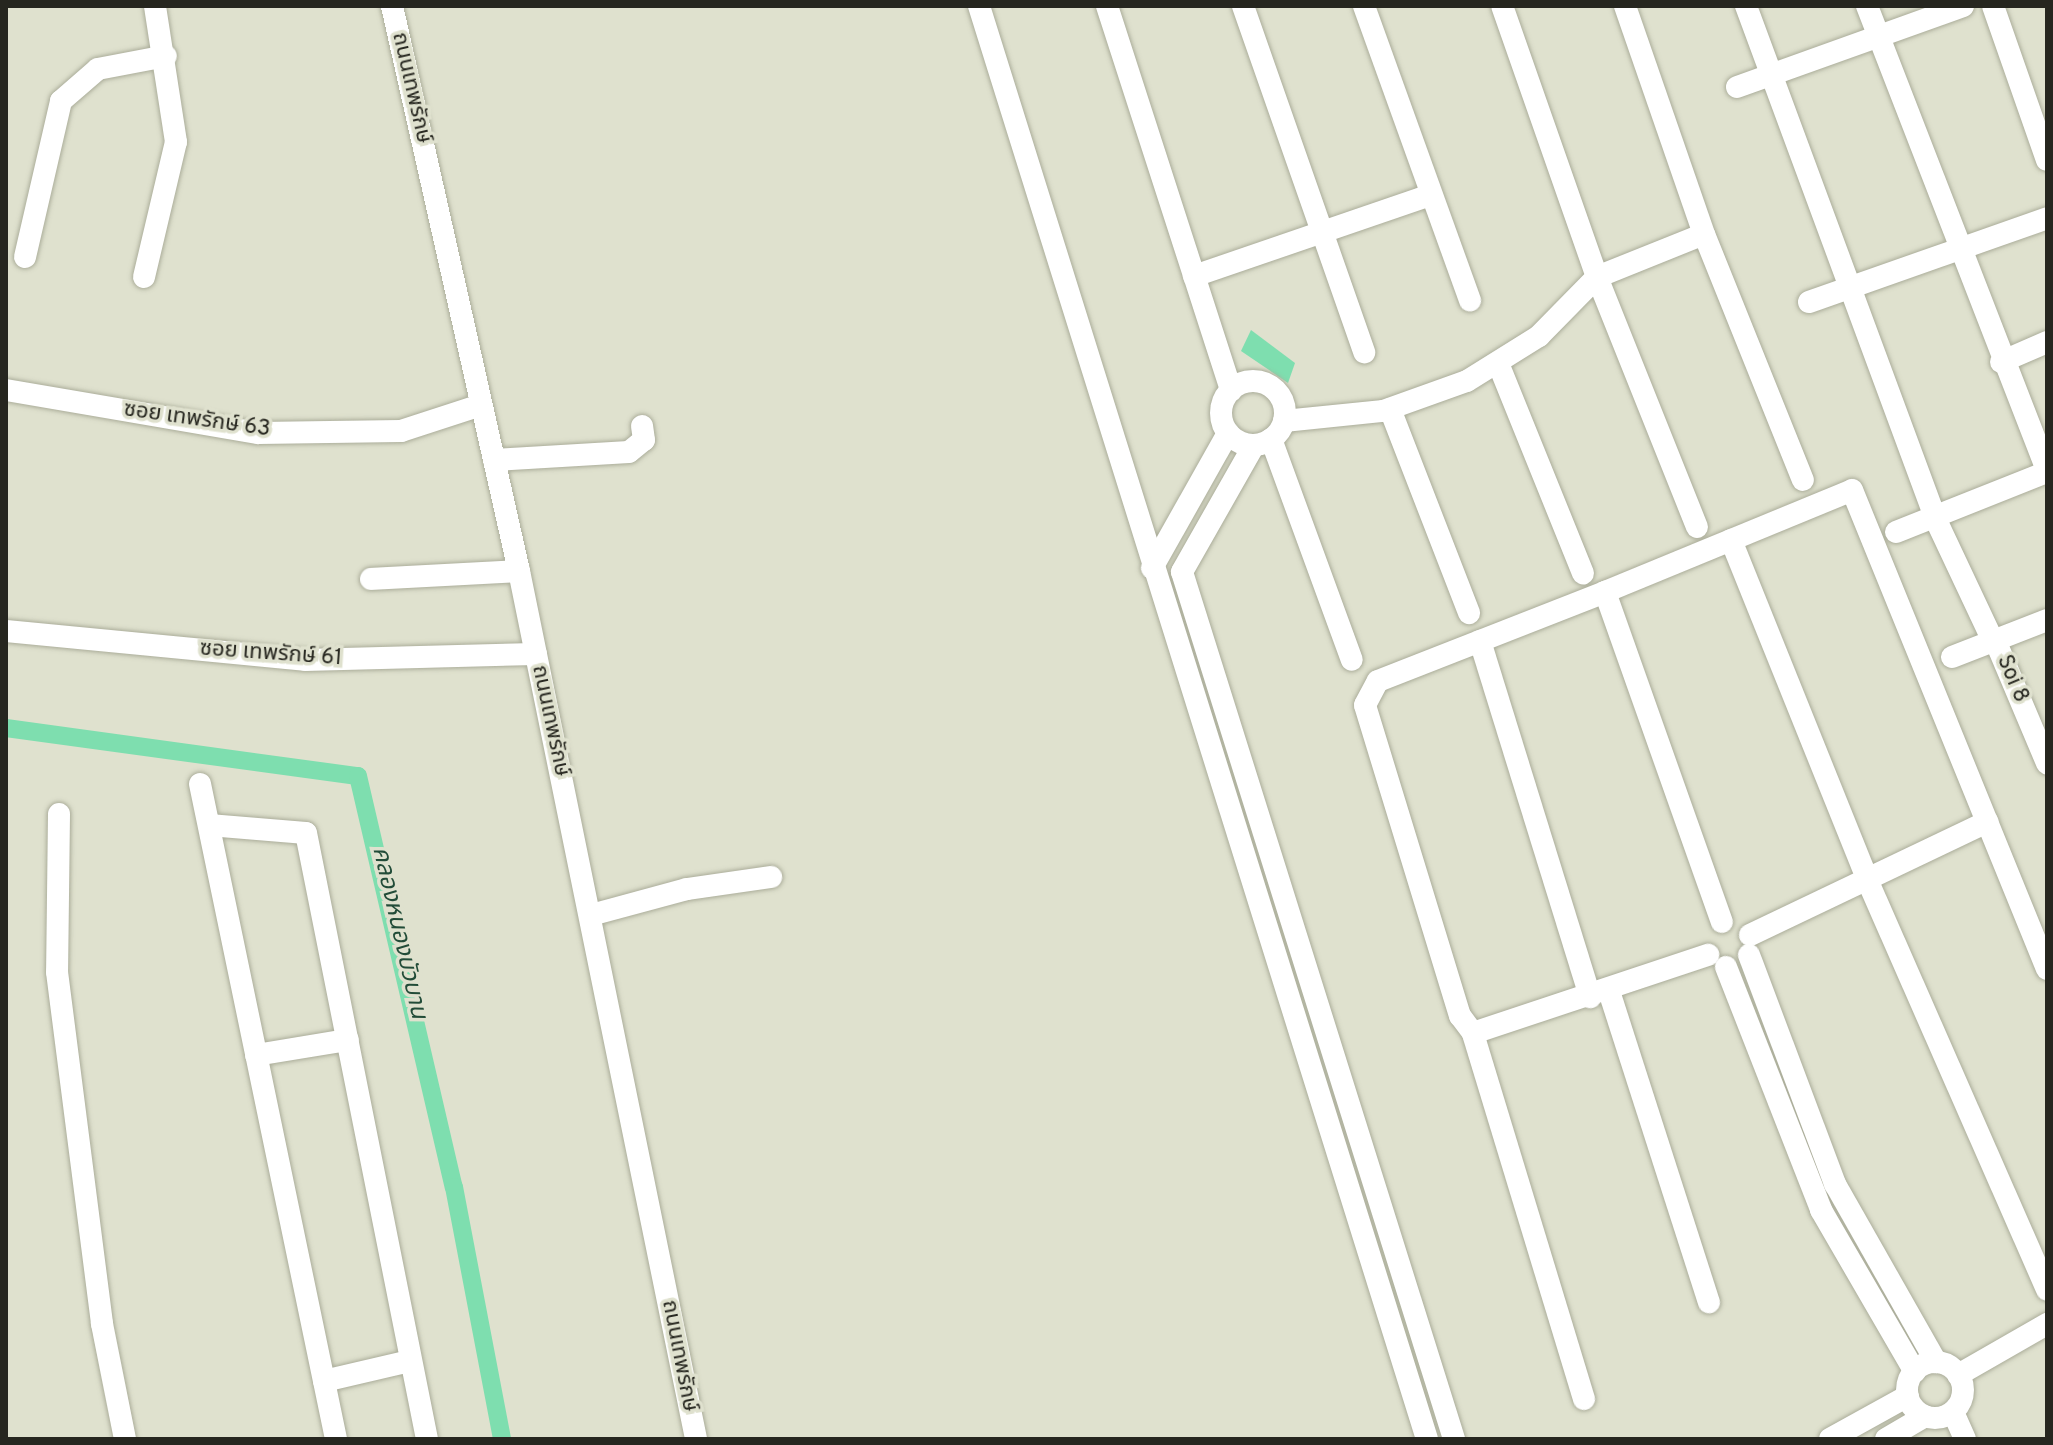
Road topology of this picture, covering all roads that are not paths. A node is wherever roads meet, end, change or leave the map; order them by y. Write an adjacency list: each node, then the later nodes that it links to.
1 (155, 6): 14 (street)
2 (392, 6): 36 (street, ถนนเทพรักษ์)
3 (979, 6): 48 (street)
4 (1107, 6): 24 (street)
5 (1243, 6): 21 (street)
6 (1364, 6): 18 (street)
7 (1502, 6): 26 (street)
8 (1625, 6): 20 (street)
9 (1746, 6): 15 (street, Soi 8)
10 (1867, 6): 13 (street)
11 (1963, 6): 13 (street)
12 (1993, 6): 17 (street)
13 (1878, 36): 15 (street); 22 (street)
14 (166, 56): 23 (street); 25 (street)
15 (1770, 76): 16 (street); 27 (street, Soi 8)
16 (1737, 87)
17 (2047, 160)
18 (1431, 195): 21 (street); 28 (street)
19 (2047, 218): 22 (street)
20 (1704, 234): 26 (street); 43 (street)
21 (1324, 237): 24 (street); 31 (street)
22 (1959, 249): 27 (street); 32 (street)
23 (25, 257)
24 (1194, 276): 35 (street)
25 (144, 277)
26 (1597, 277): 33 (street); 45 (street)
27 (1849, 287): 29 (street); 44 (street, Soi 8)
28 (1470, 301)
29 (1809, 302)
30 (2047, 342): 32 (street)
31 (1364, 352)
32 (2001, 362): 42 (street)
33 (1498, 363): 37 (street); 51 (street)
34 (6, 390): 36 (street, ซอย เทพรักษ์ 63)
35 (1231, 390): 39 (street); 40 (street)
36 (481, 405): 41 (street, ถนนเทพรักษ์)
37 (1390, 409): 40 (street); 54 (street)
38 (642, 426): 41 (street)
39 (1228, 433): 40 (street); 48 (street)
40 (1270, 435): 50 (street); 61 (street)
41 (494, 460): 49 (street, ถนนเทพรักษ์)
42 (2047, 471): 44 (street)
43 (1803, 480)
44 (1936, 520): 46 (street); 58 (street, Soi 8)
45 (1697, 527)
46 (1896, 532)
47 (1731, 540): 53 (street); 65 (street); 68 (street)
48 (1152, 568): 50 (street); 79 (street)
49 (519, 571): 52 (street); 59 (street, ถนนเทพรักษ์)
50 (1182, 572): 78 (street)
51 (1583, 573)
52 (371, 579)
53 (1605, 592): 57 (street); 70 (street)
54 (1469, 613)
55 (2047, 620): 58 (street)
56 (6, 631): 59 (street, ซอย เทพรักษ์ 61)
57 (1480, 641): 74 (street); 75 (street)
58 (1994, 641): 60 (street); 62 (street, Soi 8)
59 (536, 654): 69 (street, ถนนเทพรักษ์)
60 (1952, 657)
61 (1352, 660)
62 (2047, 763)
63 (200, 784): 66 (street)
64 (59, 814): 94 (street)
65 (1987, 822): 68 (street); 73 (street)
66 (209, 825): 76 (street); 77 (street)
67 (771, 877): 69 (street)
68 (1869, 884): 71 (street); 80 (street)
69 (591, 915): 97 (street, ถนนเทพรักษ์)
70 (1722, 922): 71 (street); 72 (street)
71 (1749, 945): 72 (street); 84 (street)
72 (1717, 961): 74 (street); 85 (street)
73 (2047, 969)
74 (1599, 994): 75 (street); 81 (street)
75 (1473, 1033): 89 (street)
76 (348, 1040): 77 (street); 83 (street)
77 (256, 1055): 87 (street)
78 (1362, 1139): 79 (street); 90 (street)
79 (1336, 1148): 92 (street)
80 (2047, 1290)
81 (1709, 1302)
82 (2047, 1324): 86 (street)
83 (410, 1361): 87 (street); 96 (street)
84 (1936, 1362): 85 (street); 86 (street)
85 (1915, 1372): 88 (street)
86 (1958, 1375): 91 (street)
87 (324, 1381): 95 (street)
88 (1908, 1396): 93 (street); 100 (street)
89 (1584, 1399)
90 (1444, 1406): 92 (street); 99 (street)
91 (1953, 1412): 93 (street); 102 (street)
92 (1420, 1413): 98 (street)
93 (1925, 1416): 101 (street)
94 (125, 1439)
95 (336, 1439)
96 (427, 1439)
97 (696, 1439)
98 (1427, 1439)
99 (1454, 1439)
100 (1830, 1439)
101 (1886, 1439)
102 (1965, 1439)

